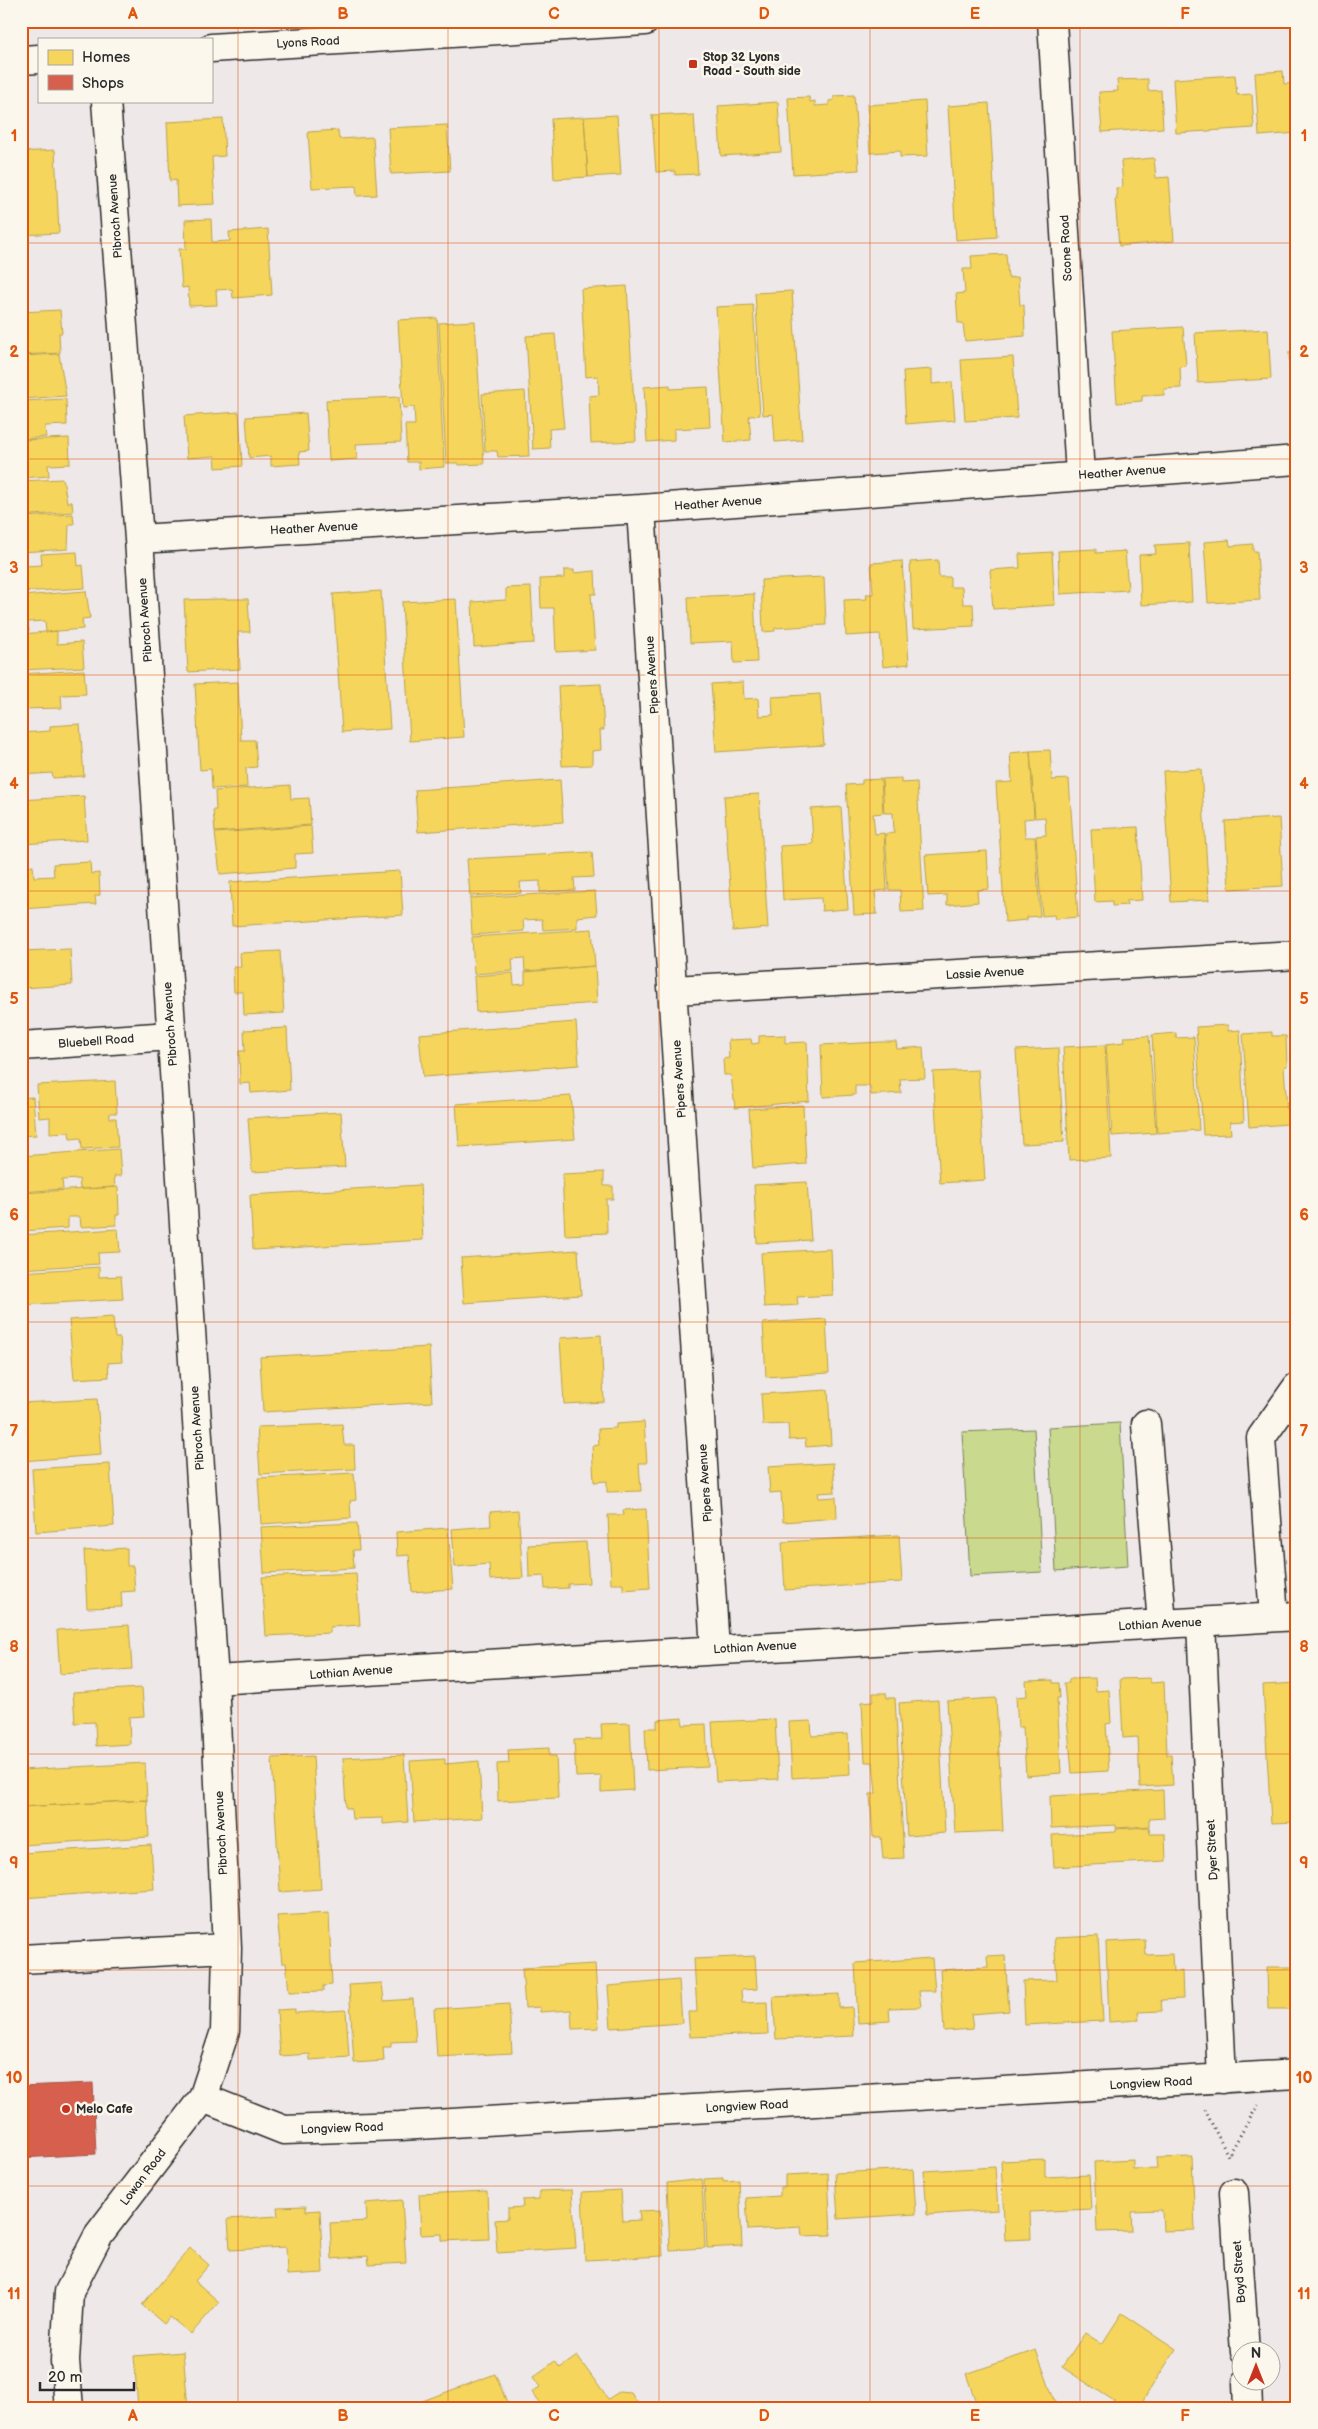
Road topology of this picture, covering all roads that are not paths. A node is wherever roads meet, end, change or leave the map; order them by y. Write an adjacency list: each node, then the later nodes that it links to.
1 (645, 21): 3 (street, Lyons Road)
2 (1052, 21): 8 (street, Scone Road)
3 (212, 48)
4 (38, 59): 5 (street)
5 (21, 60)
6 (106, 102): 10 (street, Pibroch Avenue)
7 (1297, 460): 8 (street, Heather Avenue)
8 (1080, 475): 9 (street, Heather Avenue)
9 (640, 508): 10 (street, Heather Avenue); 12 (street, Pipers Avenue)
10 (139, 539): 13 (street, Pibroch Avenue)
11 (1297, 955): 12 (street, Lassie Avenue)
12 (674, 990): 20 (street, Pipers Avenue)
13 (171, 1036): 14 (street, Bluebell Road); 21 (street, Pibroch Avenue)
14 (21, 1046)
15 (1297, 1387): 17 (street)
16 (1146, 1424): 19 (street)
17 (1286, 1616): 18 (street, Lothian Avenue)
18 (1201, 1622): 19 (street, Lothian Avenue); 25 (street, Dyer Street)
19 (1162, 1624): 20 (street, Lothian Avenue)
20 (715, 1649): 21 (street, Lothian Avenue)
21 (214, 1680): 22 (street, Pibroch Avenue)
22 (227, 1948): 23 (street); 26 (street, Lowan Road)
23 (21, 1959)
24 (1297, 2074): 25 (street, Longview Road)
25 (1222, 2079): 26 (street, Longview Road)
26 (203, 2098): 30 (street, Lowan Road)
27 (1234, 2193): 28 (street, Boyd Street)
28 (1243, 2342)
29 (1247, 2392): 31 (street)
30 (69, 2408)
31 (1248, 2408)

